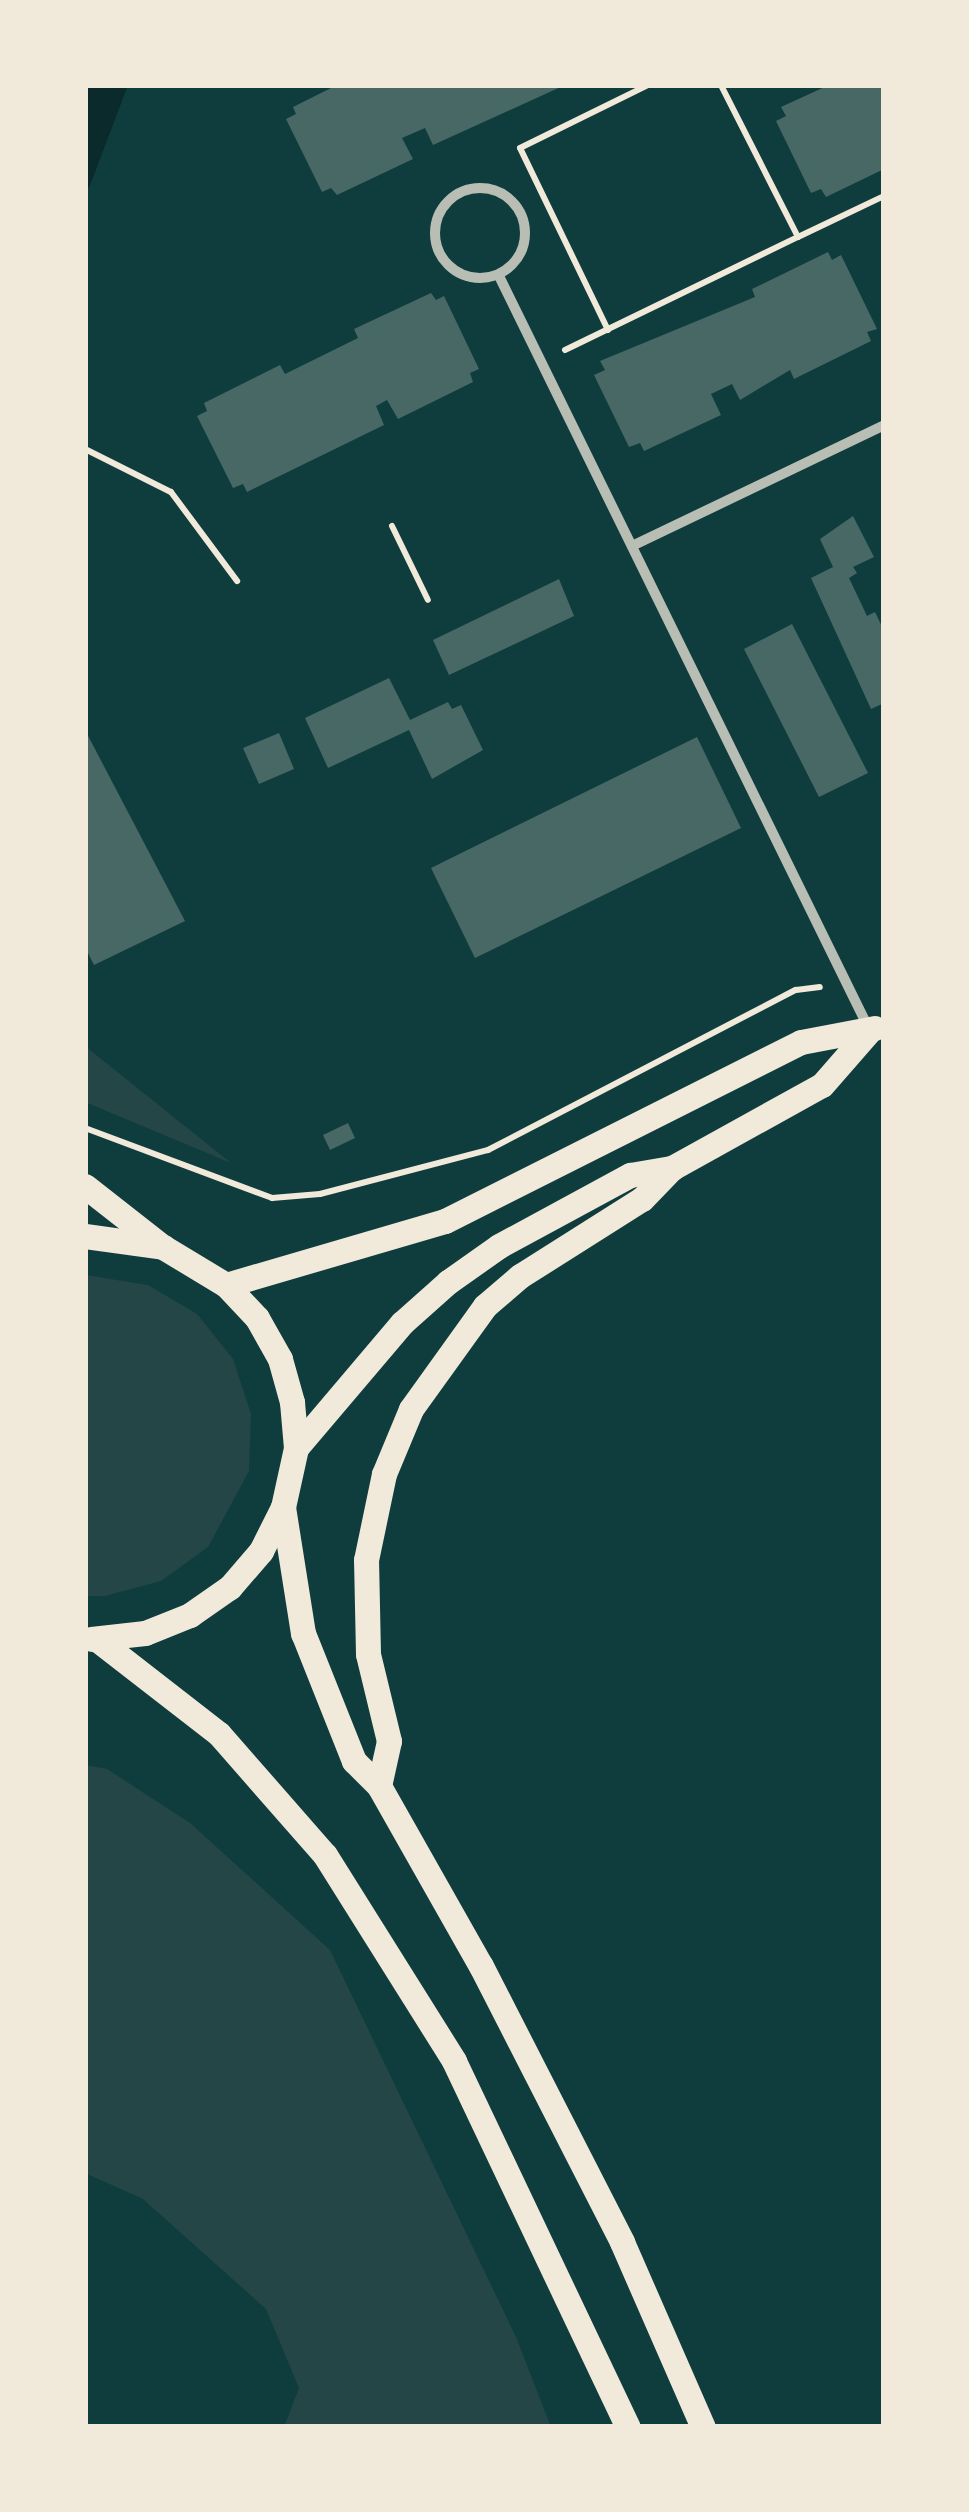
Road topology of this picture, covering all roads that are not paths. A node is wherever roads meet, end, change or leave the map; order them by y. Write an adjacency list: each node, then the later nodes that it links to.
1 (499, 276): 1 (street); 3 (street)
2 (884, 425): 3 (street)
3 (632, 546): 4 (street)
4 (877, 1027): 5 (main road); 9 (main road)
5 (672, 1168): 10 (main road); 13 (main road)
6 (85, 1186): 8 (main road)
7 (85, 1236): 8 (main road)
8 (164, 1247): 9 (main road)
9 (226, 1285): 10 (main road)
10 (296, 1448): 11 (main road)
11 (283, 1507): 12 (main road); 13 (main road)
12 (91, 1639): 14 (main road)
13 (379, 1786): 15 (main road)
14 (628, 2427)
15 (703, 2427)

